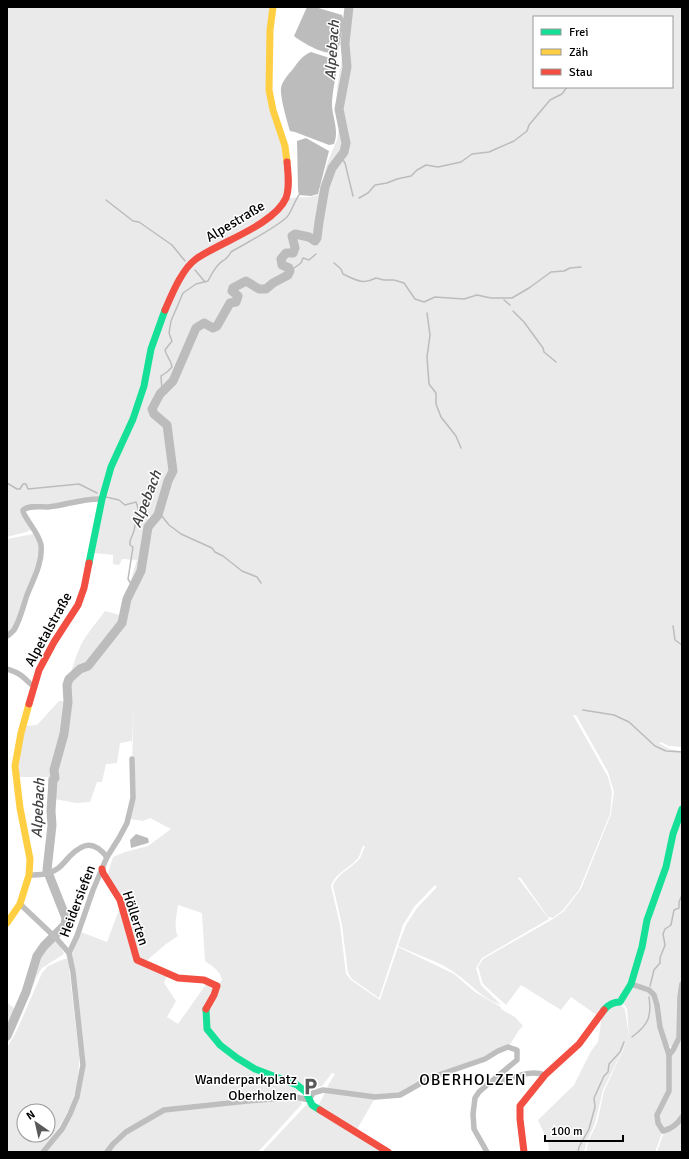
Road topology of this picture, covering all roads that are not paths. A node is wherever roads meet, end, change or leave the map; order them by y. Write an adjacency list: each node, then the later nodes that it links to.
1 (273, 7): 2 (main road, Alpestraße)
2 (133, 419): 3 (main road, Alpetalstraße)
3 (102, 499): 4 (street); 6 (main road, Alpetalstraße)
4 (7, 636)
5 (7, 669): 6 (street)
6 (34, 686): 11 (main road, Alpetalstraße)
7 (132, 759): 9 (street, Heidersiefen)
8 (682, 809): 15 (main road)
9 (107, 856): 10 (street, Heidersiefen); 11 (street, Heidersiefen)
10 (102, 869): 14 (street, Heidersiefen); 20 (main road, Höllerten)
11 (29, 875): 12 (main road, Alpetalstraße)
12 (20, 904): 13 (main road, Alpetalstraße); 14 (street)
13 (7, 923)
14 (69, 953): 22 (street)
15 (631, 984): 17 (street); 18 (main road)
16 (682, 984): 17 (street)
17 (669, 1054): 21 (street)
18 (545, 1075): 19 (street); 26 (main road)
19 (487, 1084): 20 (street); 25 (street)
20 (309, 1100): 23 (street); 24 (main road)
21 (682, 1117)
22 (43, 1152)
23 (107, 1152)
24 (388, 1152)
25 (486, 1152)
26 (524, 1152)

